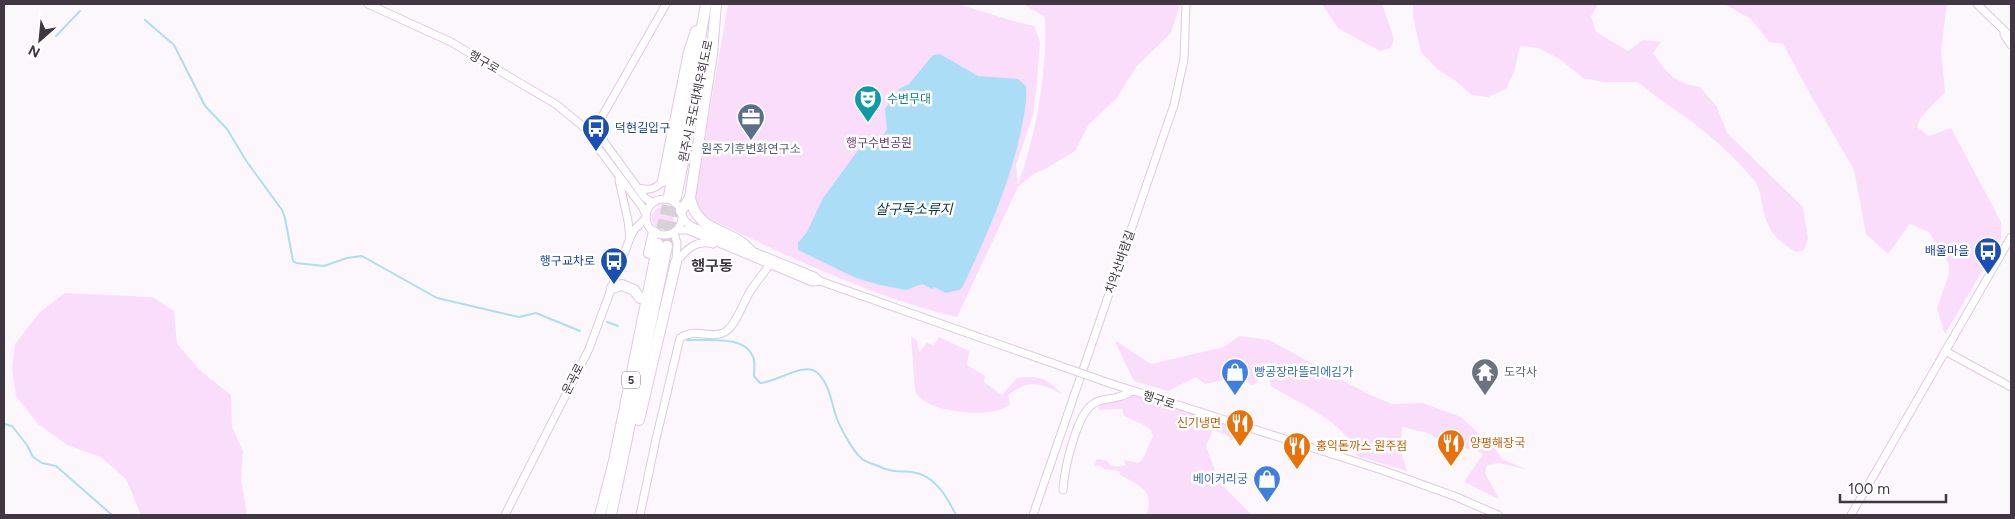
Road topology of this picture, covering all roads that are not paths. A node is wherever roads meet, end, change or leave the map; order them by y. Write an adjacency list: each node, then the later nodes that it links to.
1 (368, 4): 11 (street, 행구로)
2 (666, 4): 11 (street)
3 (705, 4): 13 (highway); 16 (highway, 원주시 국도대체우회도로)
4 (716, 4): 15 (highway); 16 (highway, 원주시 국도대체우회도로)
5 (1186, 4): 39 (street, 치악산바람길)
6 (1977, 4): 7 (street)
7 (1992, 17): 8 (street); 9 (street); 10 (street)
8 (2011, 31)
9 (2011, 37)
10 (2011, 45)
11 (592, 134): 12 (street); 14 (street, 행구로)
12 (618, 175): 18 (street); 22 (street)
13 (663, 181): 14 (street); 16 (street)
14 (639, 188): 16 (street, 행구로)
15 (690, 198): 17 (highway); 24 (highway)
16 (664, 199): 17 (street); 18 (street)
17 (682, 213): 20 (street); 24 (street, 행구로)
18 (646, 217): 19 (street); 22 (street)
19 (652, 230): 20 (street); 22 (street); 29 (highway)
20 (676, 231): 24 (street, 행구로); 25 (street)
21 (2011, 237): 30 (street)
22 (630, 238): 28 (street, 운곡로)
23 (662, 245): 33 (highway, 5)
24 (748, 252): 25 (street); 26 (street, 행구로); 27 (street, 행구로)
25 (676, 262): 33 (highway)
26 (770, 264): 27 (street, 행구로); 38 (street)
27 (820, 281): 32 (street, 행구로, bridge)
28 (612, 288): 29 (highway); 35 (street, 운곡로)
29 (640, 298): 33 (highway)
30 (1945, 351): 31 (street); 41 (street)
31 (2011, 387)
32 (1133, 391): 34 (street); 40 (street, 행구로)
33 (618, 463): 36 (highway, 5); 37 (highway, 5)
34 (1062, 490)
35 (505, 515)
36 (600, 515)
37 (611, 515)
38 (640, 515)
39 (1033, 515)
40 (1498, 515)
41 (1851, 515)

